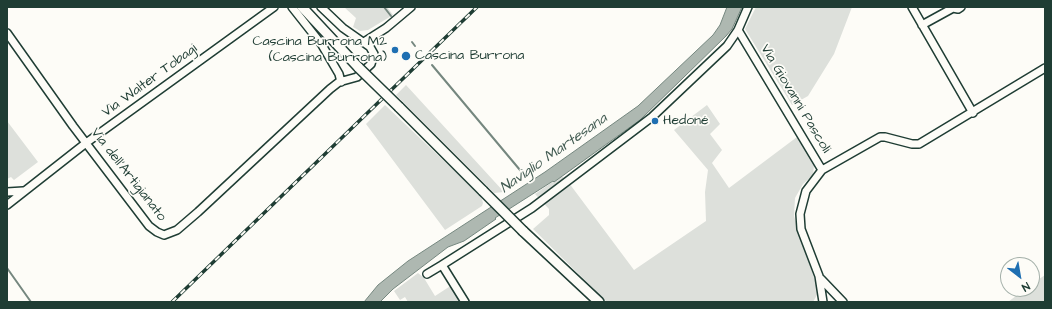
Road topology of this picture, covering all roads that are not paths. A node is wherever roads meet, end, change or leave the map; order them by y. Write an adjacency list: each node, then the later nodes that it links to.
1 (274, 7): 16 (street, Via Walter Tobagi)
2 (292, 7): 14 (street)
3 (302, 7): 25 (street, bridge)
4 (321, 7): 12 (street)
5 (411, 7): 12 (street)
6 (748, 7): 10 (street)
7 (912, 7): 9 (street)
8 (961, 7): 9 (street)
9 (922, 25): 15 (street)
10 (738, 30): 17 (street, Via Giovanni Pascoli); 21 (street)
11 (7, 34): 16 (street, Via dell'Artigianato)
12 (364, 42): 14 (street, Via dell'Artigianato)
13 (1045, 68): 15 (street, Via Giovanni Pascoli)
14 (341, 82): 16 (street, Via dell'Artigianato)
15 (973, 113): 17 (street, Via Giovanni Pascoli)
16 (86, 143): 18 (street, Via Walter Tobagi)
17 (822, 170): 23 (street)
18 (23, 191): 19 (street); 20 (street, Via Walter Tobagi)
19 (7, 192)
20 (7, 205)
21 (442, 265): 22 (street); 24 (street)
22 (427, 274)
23 (819, 276): 26 (street); 27 (street)
24 (465, 302)
25 (598, 302)
26 (823, 302)
27 (843, 302)

